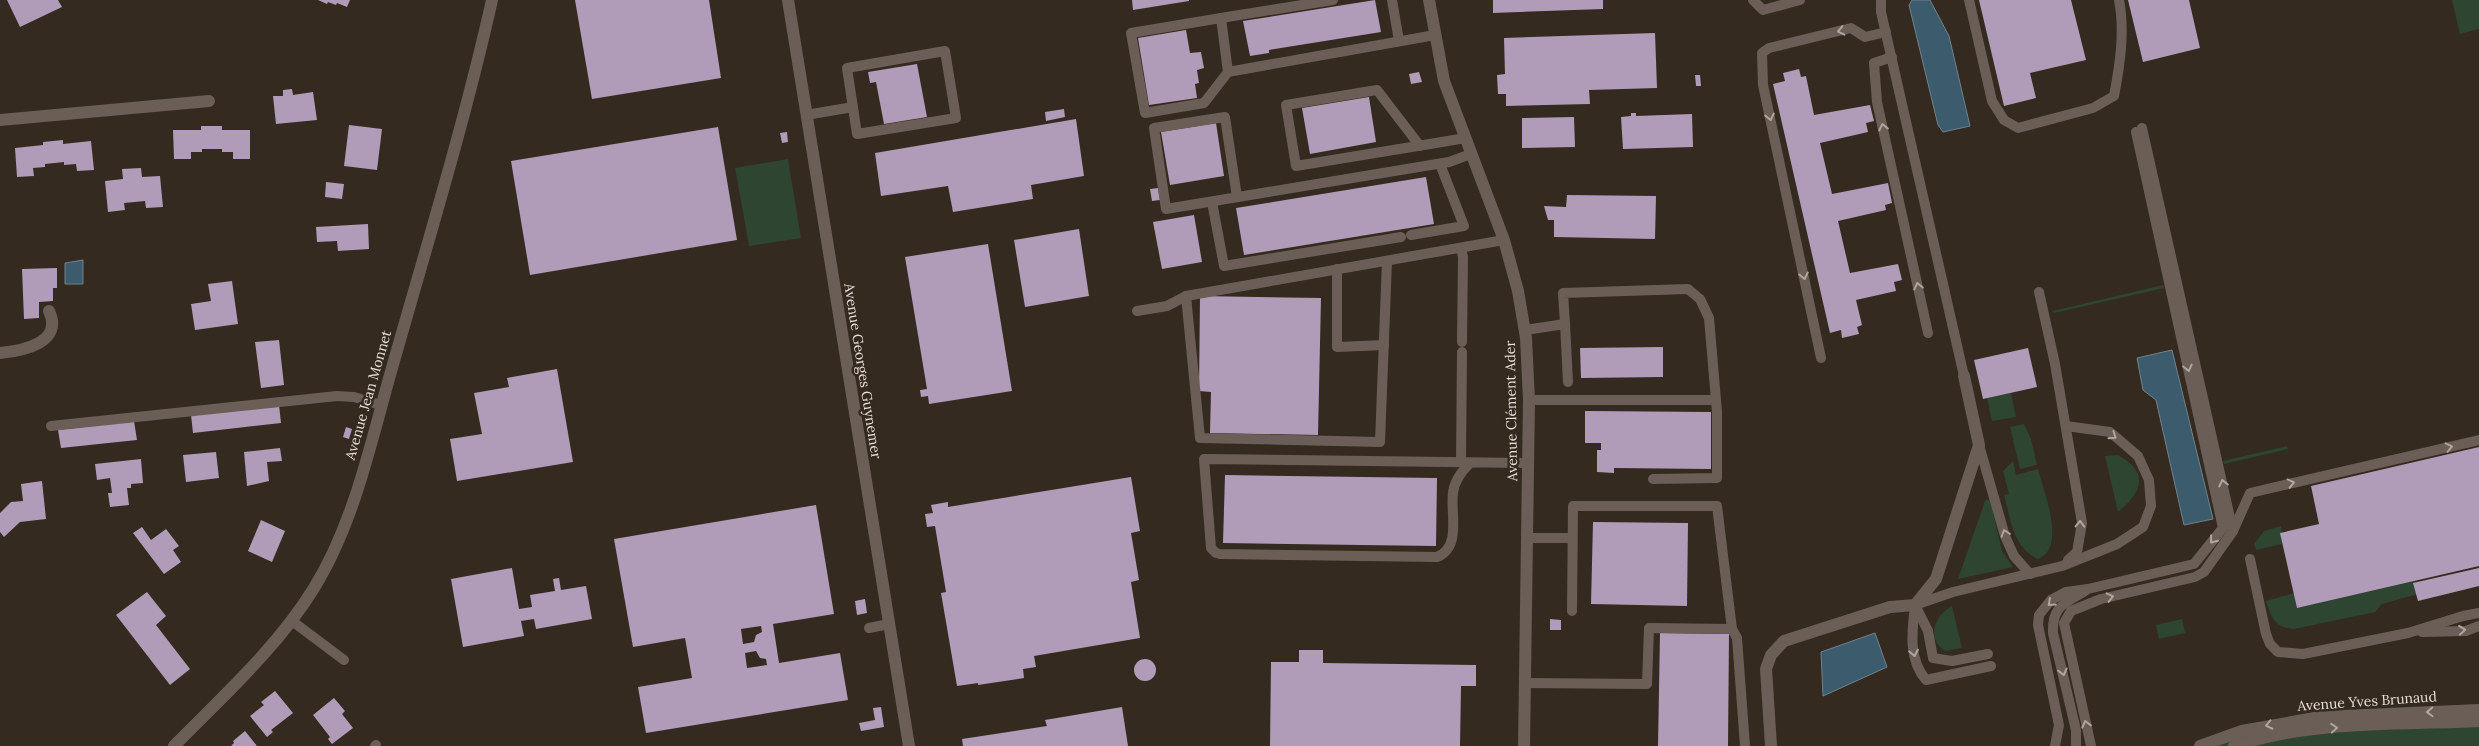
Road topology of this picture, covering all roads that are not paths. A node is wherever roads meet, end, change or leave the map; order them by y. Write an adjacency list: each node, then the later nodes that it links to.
1 (492, 0): 47 (street, Avenue Jean Monnet)
2 (788, 0): 21 (street, Avenue Georges Guynemer)
3 (1333, 0): 13 (lane)
4 (1392, 0): 16 (lane)
5 (1430, 0): 15 (street, Avenue Clément Ader)
6 (1752, 0): 7 (lane)
7 (1800, 0)
8 (1877, 0): 12 (lane)
9 (1881, 0): 12 (lane)
10 (1968, 0): 11 (lane)
11 (2119, 0)
12 (1881, 12): 14 (lane)
13 (1221, 18): 18 (lane); 18 (lane)
14 (1886, 32): 17 (lane); 42 (lane, one-way to 42)
15 (1434, 35): 16 (lane); 23 (street, Avenue Clément Ader)
16 (1399, 41): 18 (lane)
17 (1892, 57): 39 (lane, one-way to 17); 43 (lane)
18 (1228, 72)
19 (209, 100): 22 (street)
20 (853, 107): 20 (lane); 21 (lane)
21 (806, 115): 66 (street, Avenue Georges Guynemer)
22 (0, 120)
23 (1465, 138): 24 (lane); 25 (street, Avenue Clément Ader)
24 (1420, 146): 24 (lane)
25 (1471, 154): 26 (lane); 29 (street, Avenue Clément Ader)
26 (1440, 164): 27 (lane); 28 (lane)
27 (1237, 198): 28 (lane); 28 (lane)
28 (1212, 202)
29 (1504, 240): 30 (lane); 38 (street, Avenue Clément Ader)
30 (1461, 248): 31 (lane); 52 (lane)
31 (1387, 261): 32 (lane); 40 (lane)
32 (1337, 269): 34 (lane); 40 (lane)
33 (2039, 292): 49 (lane)
34 (1186, 296): 36 (lane); 40 (lane)
35 (49, 311): 41 (street)
36 (1137, 311)
37 (1565, 324): 38 (lane); 44 (lane); 46 (lane)
38 (1524, 330): 45 (street, Avenue Clément Ader)
39 (1928, 333)
40 (1384, 345)
41 (0, 353)
42 (1822, 358)
43 (1964, 376): 51 (street)
44 (1568, 382)
45 (1529, 400): 46 (lane); 53 (street, Avenue Clément Ader)
46 (1715, 400): 54 (lane)
47 (381, 405): 48 (lane); 65 (street, Avenue Jean Monnet)
48 (51, 426)
49 (2066, 426): 59 (lane, one-way to 49); 59 (lane, one-way to 59)
50 (2479, 440): 55 (lane, one-way to 50)
51 (1979, 445): 60 (lane, one-way to 51); 62 (street)
52 (1465, 463): 52 (lane); 53 (lane)
53 (1528, 463): 56 (street, Avenue Clément Ader)
54 (1653, 479)
55 (2234, 532): 61 (lane, one-way to 61); 84 (lane, one-way to 55)
56 (1527, 538): 57 (lane); 74 (street, Avenue Clément Ader)
57 (1572, 538): 63 (lane); 69 (lane)
58 (2250, 559): 70 (lane)
59 (2062, 566): 60 (lane)
60 (2030, 574): 62 (lane)
61 (2088, 589): 82 (lane, one-way to 82); 83 (lane, one-way to 83)
62 (1915, 604): 71 (lane); 73 (lane, one-way to 73); 81 (street)
63 (1572, 611)
64 (2479, 613): 70 (lane)
65 (292, 621): 72 (lane); 77 (street, Avenue Jean Monnet)
66 (889, 624): 68 (lane); 78 (street, Avenue Georges Guynemer)
67 (2479, 626): 70 (lane, one-way to 67)
68 (869, 628)
69 (1732, 629): 74 (lane); 80 (lane)
70 (2408, 633)
71 (1988, 654)
72 (344, 660)
73 (1991, 666)
74 (1525, 684): 79 (street, Avenue Clément Ader)
75 (2479, 710): 85 (street, Avenue Yves Brunaud, one-way to 85)
76 (2479, 722): 86 (street, Avenue Yves Brunaud, one-way to 76)
77 (174, 746)
78 (909, 746)
79 (1524, 746)
80 (1745, 746)
81 (1772, 746)
82 (2055, 746)
83 (2076, 746)
84 (2091, 746)
85 (2200, 746)
86 (2234, 746)

